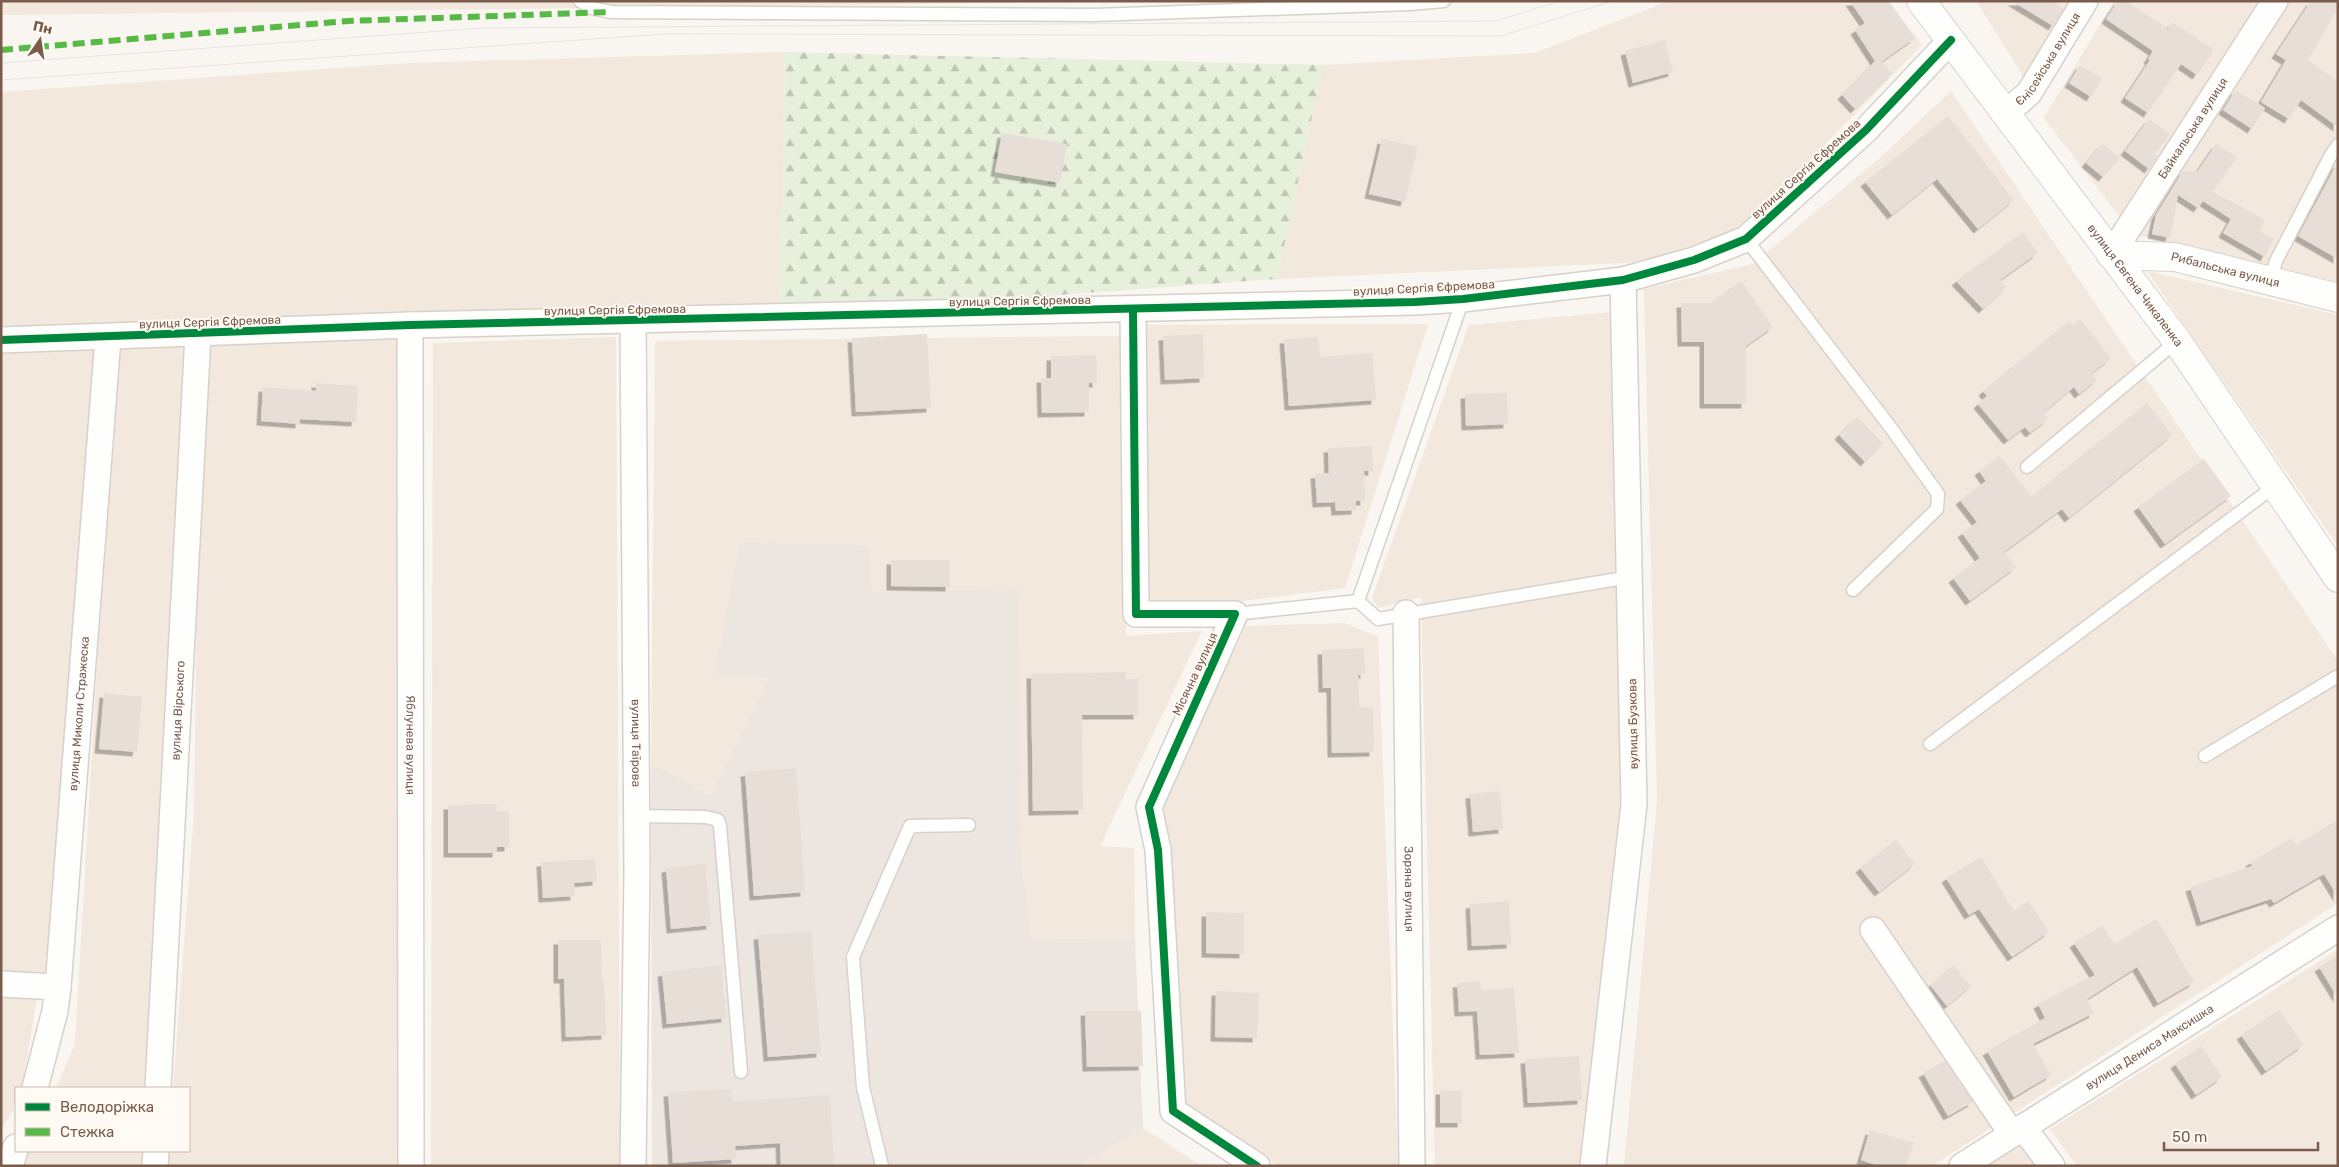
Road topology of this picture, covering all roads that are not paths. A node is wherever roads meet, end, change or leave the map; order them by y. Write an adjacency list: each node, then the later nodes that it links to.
1 (580, 1): 2 (lane)
2 (1444, 1)
3 (1921, 1): 6 (street, вулиця Євгена Чикаленка)
4 (2085, 1): 7 (street, Єнісейська вулиця)
5 (2275, 1): 10 (street, Байкальська вулиця)
6 (1951, 40): 7 (street, вулиця Євгена Чикаленка); 9 (street, вулиця Сергія Єфремова)
7 (2006, 113): 10 (street, вулиця Євгена Чикаленка)
8 (2338, 145): 12 (lane)
9 (1746, 239): 11 (street, вулиця Сергія Єфремова); 26 (lane)
10 (2111, 255): 12 (street, Рибальська вулиця); 21 (street, вулиця Євгена Чикаленка)
11 (1623, 280): 14 (street, вулиця Сергія Єфремова); 24 (street, вулиця Бузкова)
12 (2270, 281): 13 (street, Рибальська вулиця)
13 (2338, 298)
14 (1463, 299): 15 (street, вулиця Сергія Єфремова); 27 (lane)
15 (1133, 310): 16 (street, вулиця Сергія Єфремова); 29 (street, Місячна вулиця)
16 (633, 321): 17 (street, вулиця Сергія Єфремова); 33 (street, вулиця Таїрова)
17 (410, 325): 18 (street, вулиця Сергія Єфремова); 47 (street, Яблунева вулиця)
18 (198, 334): 19 (street, вулиця Сергія Єфремова); 41 (street, вулиця Вірського)
19 (108, 338): 20 (street, вулиця Сергія Єфремова); 38 (street, вулиця Миколи Стражеска)
20 (1, 340)
21 (2177, 342): 22 (lane); 23 (street, вулиця Євгена Чикаленка)
22 (2027, 467)
23 (2275, 486): 25 (street, вулиця Євгена Чикаленка); 31 (lane)
24 (1630, 577): 28 (lane); 52 (street, вулиця Бузкова)
25 (2338, 578)
26 (1853, 590)
27 (1358, 601): 28 (lane); 29 (lane)
28 (1406, 613): 51 (street, Зоряна вулиця)
29 (1236, 614): 50 (street, Місячна вулиця)
30 (2338, 676): 32 (lane)
31 (1930, 744)
32 (2205, 756)
33 (636, 816): 39 (lane); 48 (street, вулиця Таїрова)
34 (969, 825): 49 (lane)
35 (2338, 928): 42 (street, вулиця Дениса Максишка)
36 (1873, 930): 42 (street)
37 (1, 984): 38 (street)
38 (58, 988): 40 (street, вулиця Миколи Стражеска)
39 (741, 1072)
40 (35, 1087)
41 (158, 1087)
42 (2018, 1130): 53 (street, вулиця Дениса Максишка); 54 (street)
43 (15, 1150): 45 (street)
44 (156, 1152): 46 (street)
45 (10, 1166)
46 (155, 1166)
47 (411, 1166)
48 (633, 1166)
49 (882, 1166)
50 (1256, 1166)
51 (1412, 1166)
52 (1593, 1166)
53 (1962, 1166)
54 (2052, 1166)

